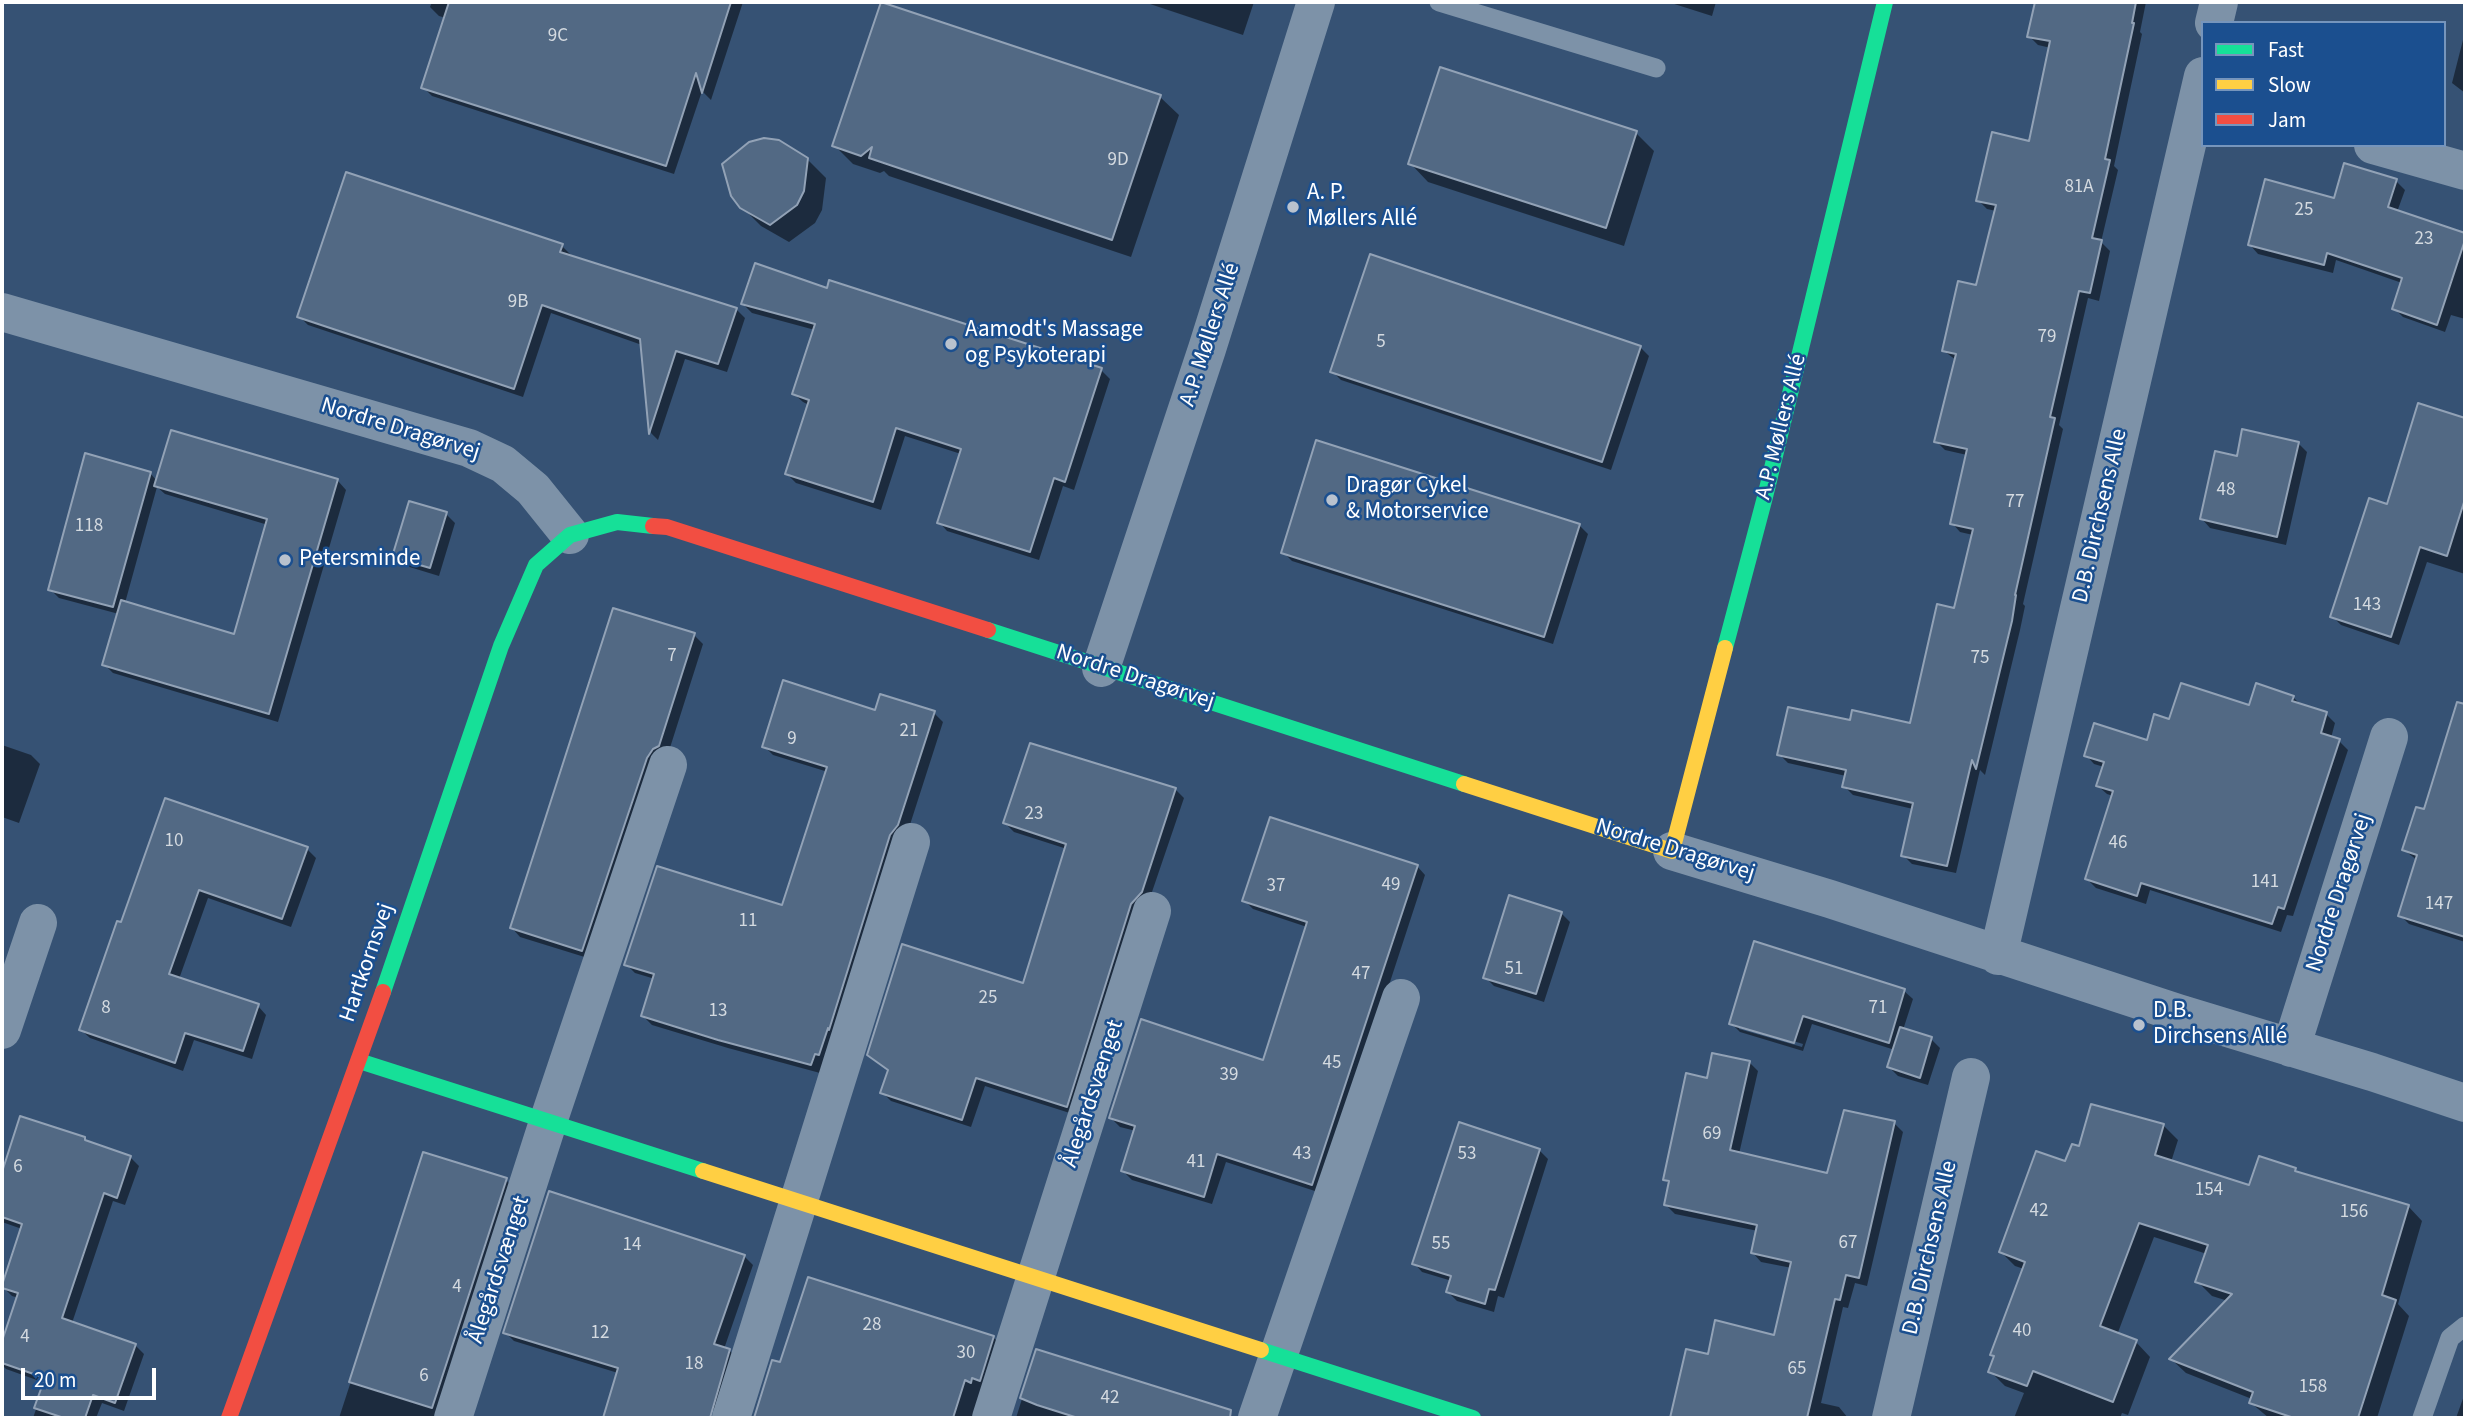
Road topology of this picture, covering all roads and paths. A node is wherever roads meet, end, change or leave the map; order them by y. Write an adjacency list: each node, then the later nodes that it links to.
1 (1316, 2): 12 (street, A.P. Møllers Allé)
2 (1439, 2): 6 (lane)
3 (1885, 2): 16 (street, A.P. Møllers Allé)
4 (2219, 2): 5 (street)
5 (2214, 21)
6 (1656, 68)
7 (2201, 90): 19 (street, D.B. Dirchsens Alle)
8 (2380, 147): 9 (street)
9 (2465, 171)
10 (2, 312): 11 (street, Nordre Dragørvej)
11 (570, 535): 12 (street, Nordre Dragørvej); 23 (street, Hartkornsvej)
12 (1101, 668): 16 (street, Nordre Dragørvej)
13 (2389, 737): 22 (street, Nordre Dragørvej)
14 (668, 765): 26 (street, Ålegårdsvænget)
15 (911, 842): 27 (street)
16 (1672, 851): 19 (street, Nordre Dragørvej)
17 (1152, 911): 28 (street, Ålegårdsvænget)
18 (38, 923): 21 (street)
19 (1998, 956): 22 (street, Nordre Dragørvej)
20 (1401, 998): 30 (street)
21 (2, 1030)
22 (2291, 1048): 25 (street, Nordre Dragørvej)
23 (359, 1061): 26 (street); 31 (street, Hartkornsvej)
24 (1971, 1077): 37 (street, D.B. Dirchsens Alle)
25 (2465, 1103)
26 (548, 1122): 27 (street); 32 (street, Ålegårdsvænget)
27 (799, 1202): 28 (street); 33 (street)
28 (1036, 1278): 30 (street); 34 (street, Ålegårdsvænget)
29 (2465, 1326): 38 (lane)
30 (1277, 1356): 35 (street); 36 (street)
31 (229, 1418)
32 (453, 1418)
33 (731, 1418)
34 (991, 1418)
35 (1257, 1418)
36 (1473, 1418)
37 (1891, 1418)
38 (2422, 1418)

